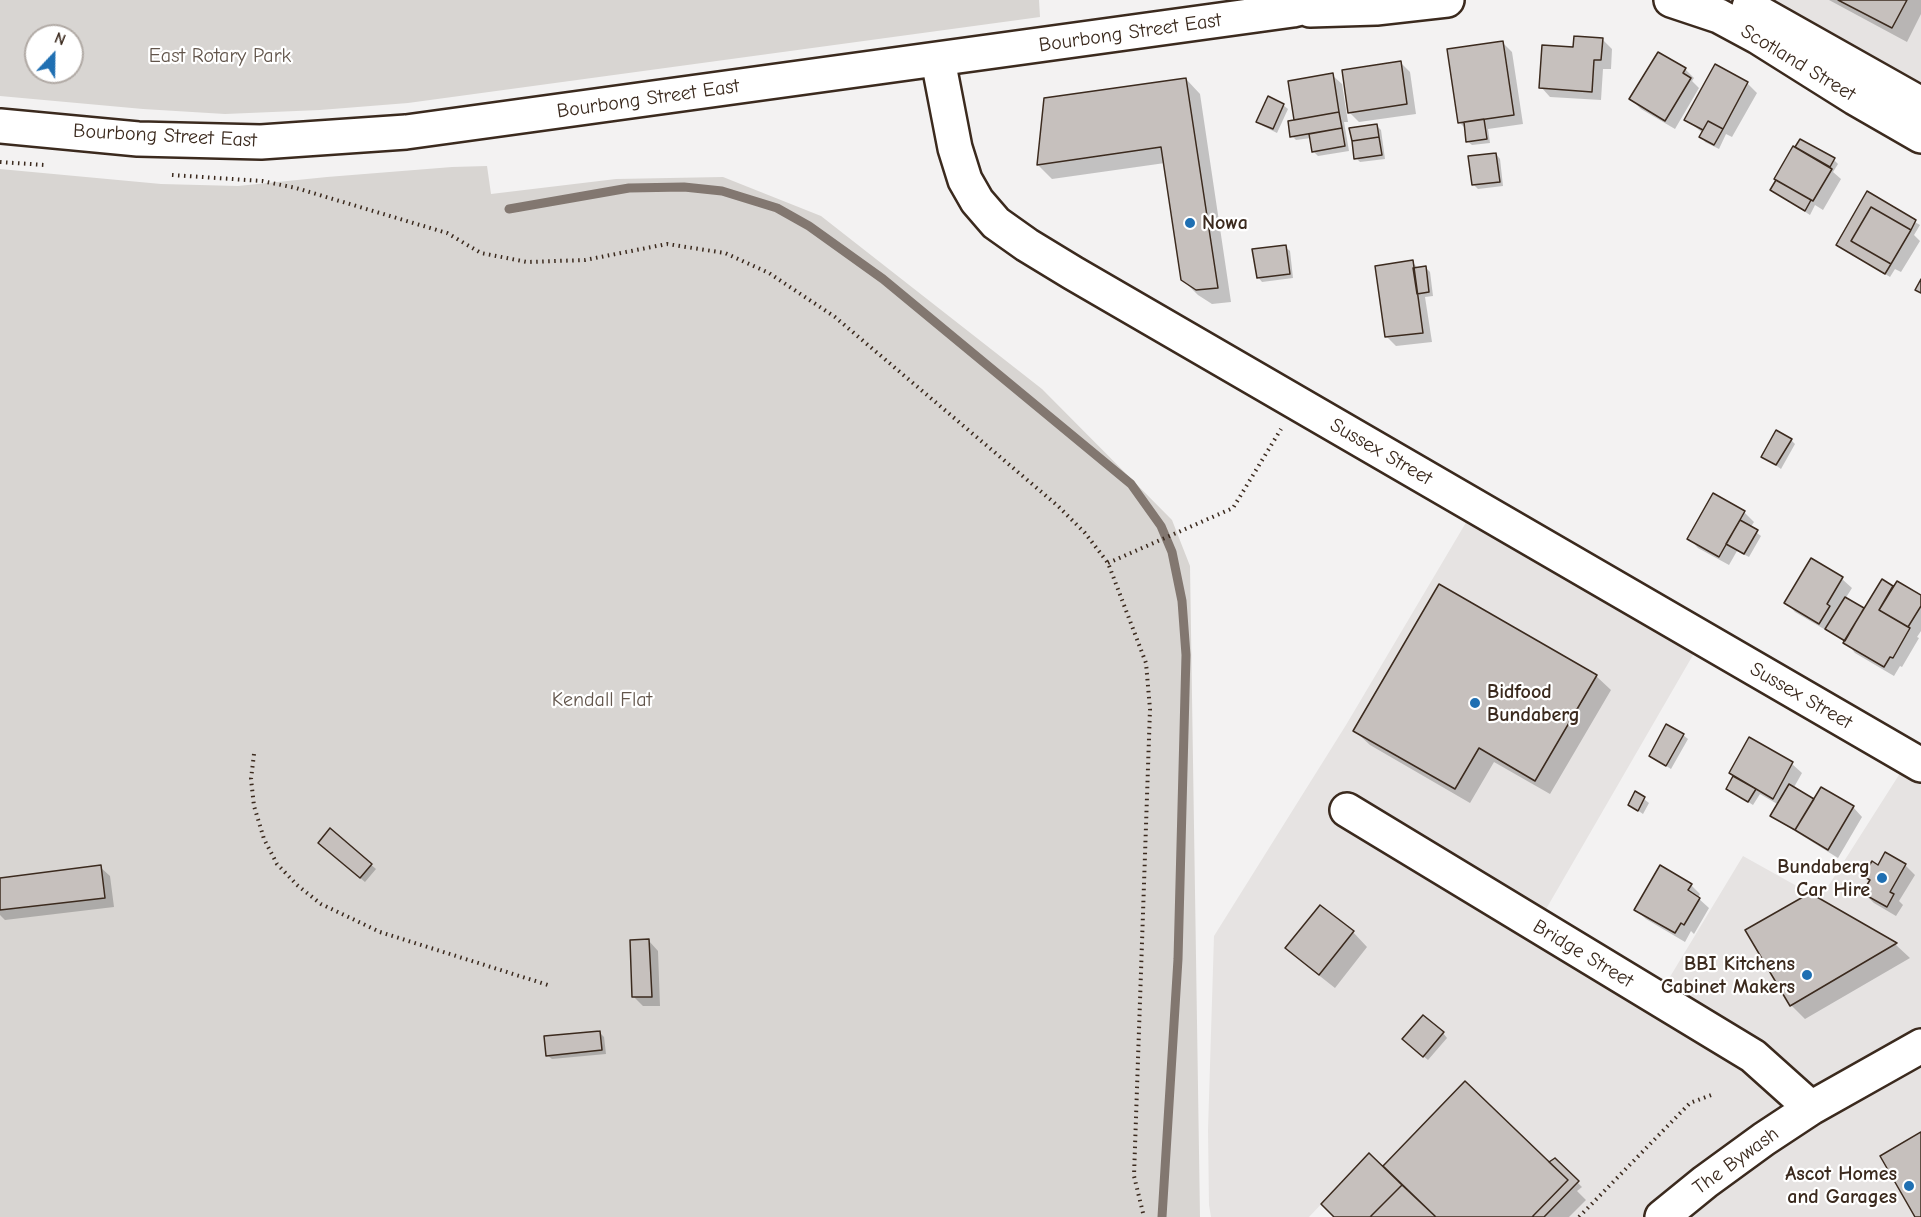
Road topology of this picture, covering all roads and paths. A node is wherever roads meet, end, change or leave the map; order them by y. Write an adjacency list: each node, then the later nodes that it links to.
1 (1334, 0): 5 (street, Bourbong Street East)
2 (1447, 0): 5 (street, Bourbong Street East)
3 (1671, 0): 9 (street, Scotland Street)
4 (1737, 0): 7 (street, Scotland Street)
5 (1293, 10): 6 (street, Bourbong Street East)
6 (938, 60): 8 (street, Bourbong Street East); 11 (street, Sussex Street)
7 (1921, 104)
8 (0, 126)
9 (1921, 136)
10 (296, 188): 12 (path)
11 (1297, 403): 12 (path); 14 (street, Sussex Street)
12 (1108, 562): 20 (path)
13 (254, 754): 16 (path)
14 (1921, 765)
15 (1347, 810): 19 (street, Bridge Street)
16 (548, 985)
17 (1921, 1046): 19 (street, The Bywash)
18 (1714, 1094): 21 (path)
19 (1811, 1108): 22 (street, The Bywash)
20 (1143, 1217)
21 (1579, 1217)
22 (1662, 1217)

